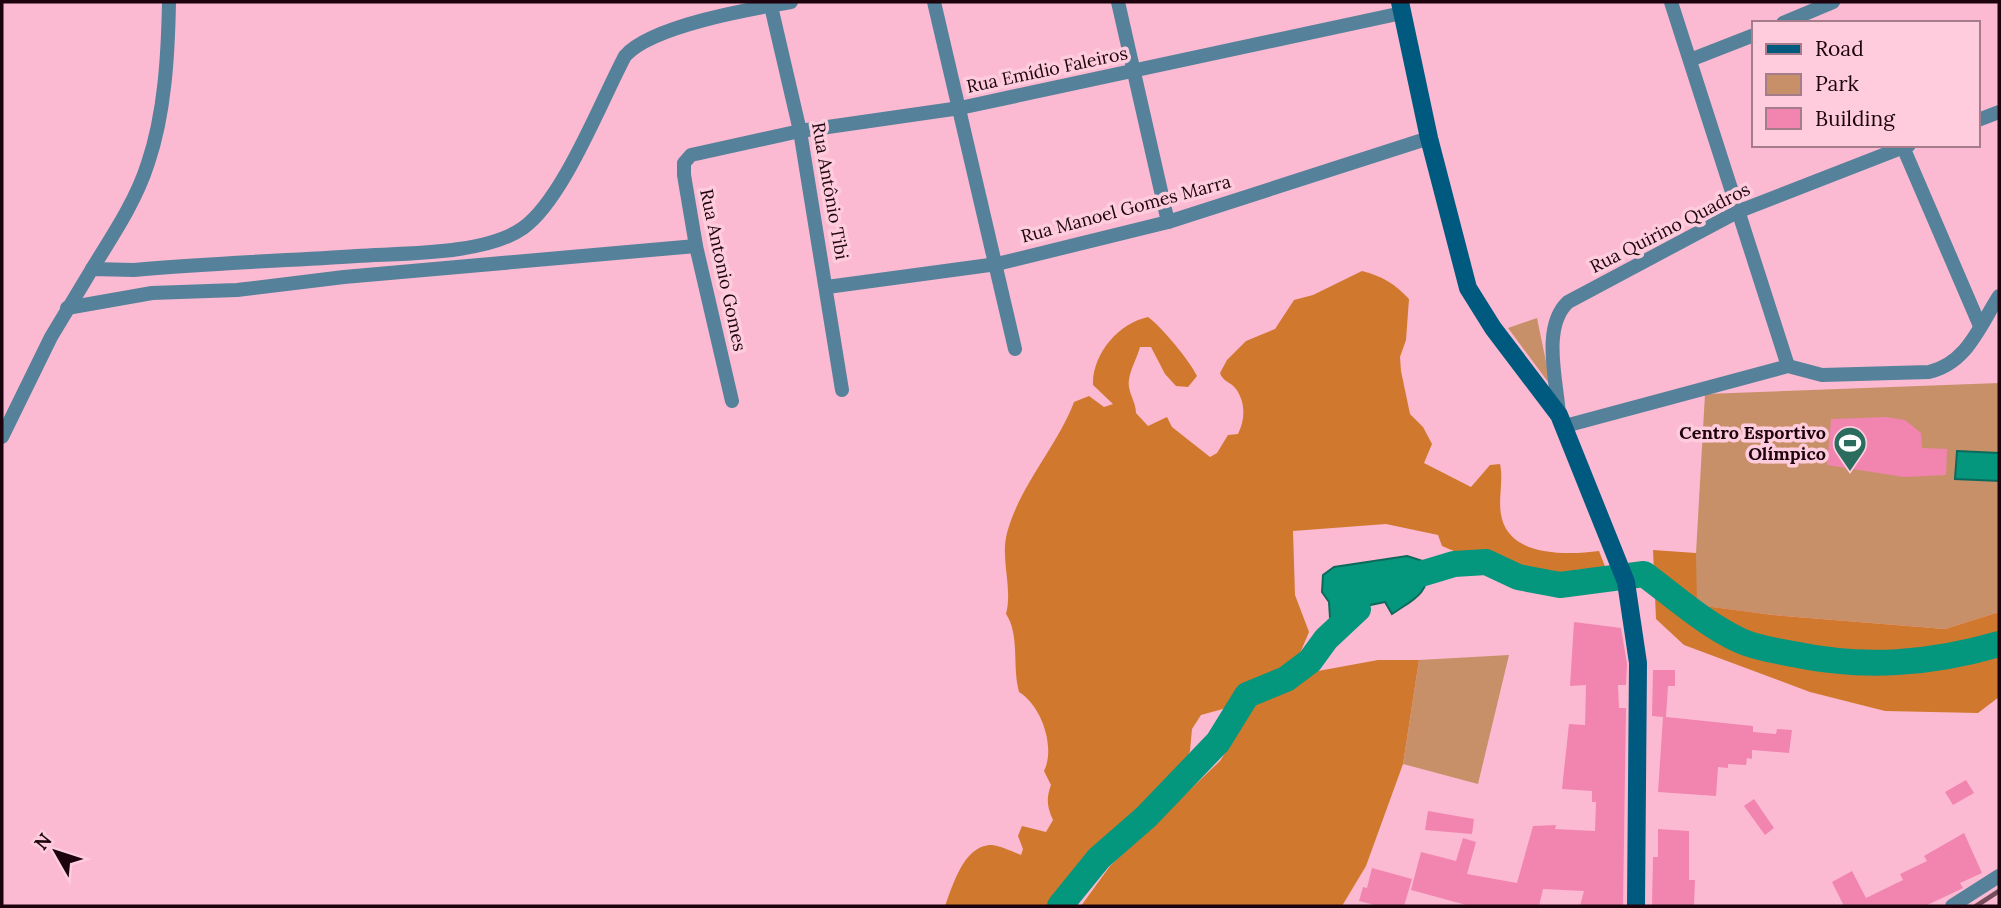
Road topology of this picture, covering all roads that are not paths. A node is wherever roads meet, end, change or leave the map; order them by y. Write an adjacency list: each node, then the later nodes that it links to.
1 (169, 2): 25 (street)
2 (791, 2): 6 (street)
3 (934, 2): 13 (street)
4 (1118, 2): 12 (street)
5 (1671, 2): 11 (street)
6 (770, 4): 16 (street, Rua Antônio Tibi); 25 (street)
7 (1830, 4): 9 (street)
8 (1401, 7): 12 (street, Rua Emídio Faleiros); 17 (main road)
9 (1788, 21)
10 (1752, 36): 11 (street)
11 (1690, 60): 21 (street)
12 (1133, 71): 13 (street, Rua Emídio Faleiros); 22 (street)
13 (960, 108): 16 (street, Rua Emídio Faleiros); 24 (street)
14 (1999, 112): 15 (street)
15 (1980, 119)
16 (800, 131): 20 (street, Rua Emídio Faleiros); 26 (street, Rua Antônio Tibi)
17 (1429, 138): 22 (street, Rua Manoel Gomes Marra); 34 (main road)
18 (1903, 147): 21 (street, Rua Quirino Quadros)
19 (1906, 147): 29 (street)
20 (698, 152): 23 (street, Rua Antonio Gomes)
21 (1737, 212): 31 (street); 34 (street, Rua Quirino Quadros)
22 (1168, 222): 24 (street, Rua Manoel Gomes Marra)
23 (696, 246): 28 (street); 33 (street, Rua Antonio Gomes)
24 (997, 264): 26 (street, Rua Manoel Gomes Marra); 30 (street)
25 (92, 269): 28 (street)
26 (827, 287): 32 (street, Rua Antônio Tibi)
27 (1999, 296): 29 (street)
28 (67, 308): 35 (street)
29 (1980, 326): 31 (street)
30 (1015, 349)
31 (1788, 366): 34 (street)
32 (842, 390)
33 (732, 401)
34 (1562, 421): 37 (main road)
35 (2, 437)
36 (1999, 876): 38 (street)
37 (1636, 906)
38 (1952, 906)

